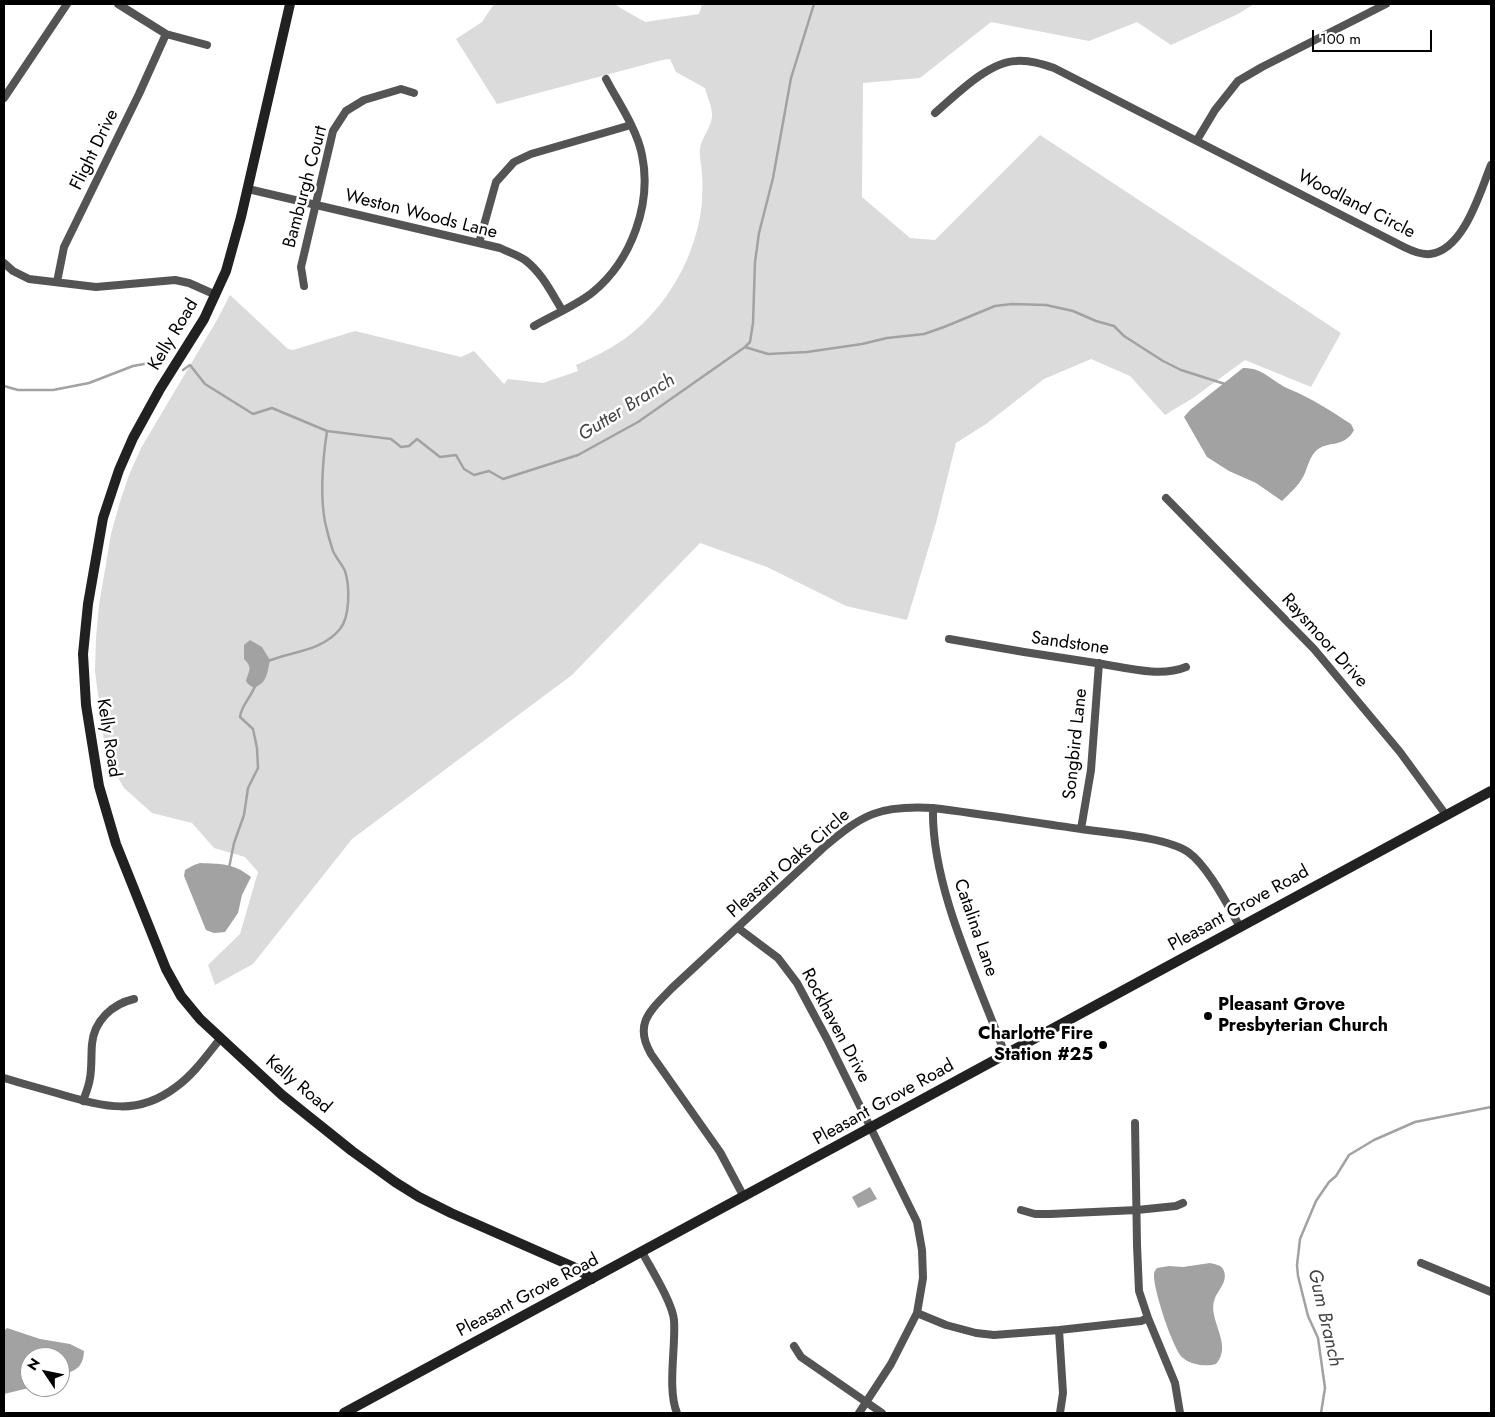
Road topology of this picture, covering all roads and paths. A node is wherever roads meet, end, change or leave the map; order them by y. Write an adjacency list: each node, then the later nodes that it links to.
1 (67, 4): 9 (street)
2 (118, 4): 5 (street)
3 (290, 4): 14 (street, Kelly Road)
4 (1386, 4): 12 (street)
5 (166, 34): 6 (street); 18 (street, Flight Drive)
6 (207, 45)
7 (606, 80): 11 (street)
8 (414, 93): 15 (street, Bamburgh Court)
9 (4, 98)
10 (935, 113): 12 (street, Woodland Circle)
11 (631, 125): 16 (street); 21 (street)
12 (1197, 140): 13 (street, Woodland Circle)
13 (1491, 165)
14 (248, 188): 15 (street, Weston Woods Lane); 20 (street, Kelly Road)
15 (315, 204): 16 (street, Weston Woods Lane); 19 (street, Bamburgh Court)
16 (479, 243): 21 (street, Weston Woods Lane)
17 (4, 264): 18 (street)
18 (57, 282): 20 (street)
19 (304, 286)
20 (216, 295): 34 (street, Kelly Road)
21 (562, 310): 22 (street)
22 (534, 326)
23 (1166, 498): 29 (street, Raysmoor Drive)
24 (949, 639): 25 (street, Sandstone)
25 (1099, 663): 26 (street, Sandstone); 30 (street, Songbird Lane)
26 (1186, 667)
27 (1491, 791): 29 (street, Pleasant Grove Road)
28 (933, 808): 30 (street, Pleasant Oaks Circle); 32 (street, Pleasant Oaks Circle); 35 (street, Catalina Lane)
29 (1446, 815): 31 (street, Pleasant Grove Road)
30 (1081, 829): 31 (street, Pleasant Oaks Circle)
31 (1240, 927): 35 (street, Pleasant Grove Road)
32 (738, 928): 39 (street, Rockhaven Drive); 40 (street, Pleasant Oaks Circle)
33 (134, 999): 37 (street)
34 (220, 1039): 37 (street); 46 (street, Kelly Road)
35 (1005, 1054): 39 (street, Pleasant Grove Road)
36 (4, 1078): 37 (street)
37 (83, 1101)
38 (1135, 1123): 43 (street)
39 (870, 1129): 40 (street, Pleasant Grove Road); 48 (street, Rockhaven Drive)
40 (744, 1197): 44 (street, Pleasant Grove Road)
41 (1183, 1203): 43 (street)
42 (1021, 1210): 43 (street)
43 (1137, 1210): 49 (street)
44 (642, 1252): 46 (street, Pleasant Grove Road); 54 (street)
45 (1422, 1263): 47 (street)
46 (592, 1279): 53 (street, Pleasant Grove Road)
47 (1491, 1292)
48 (917, 1313): 50 (street); 52 (street, Rockhaven Drive)
49 (1148, 1318): 50 (street); 58 (street)
50 (1059, 1330): 57 (street)
51 (794, 1346): 52 (street)
52 (866, 1402): 55 (street, Rockhaven Drive); 56 (street)
53 (344, 1413)
54 (677, 1413)
55 (860, 1413)
56 (882, 1413)
57 (1060, 1413)
58 (1180, 1413)

